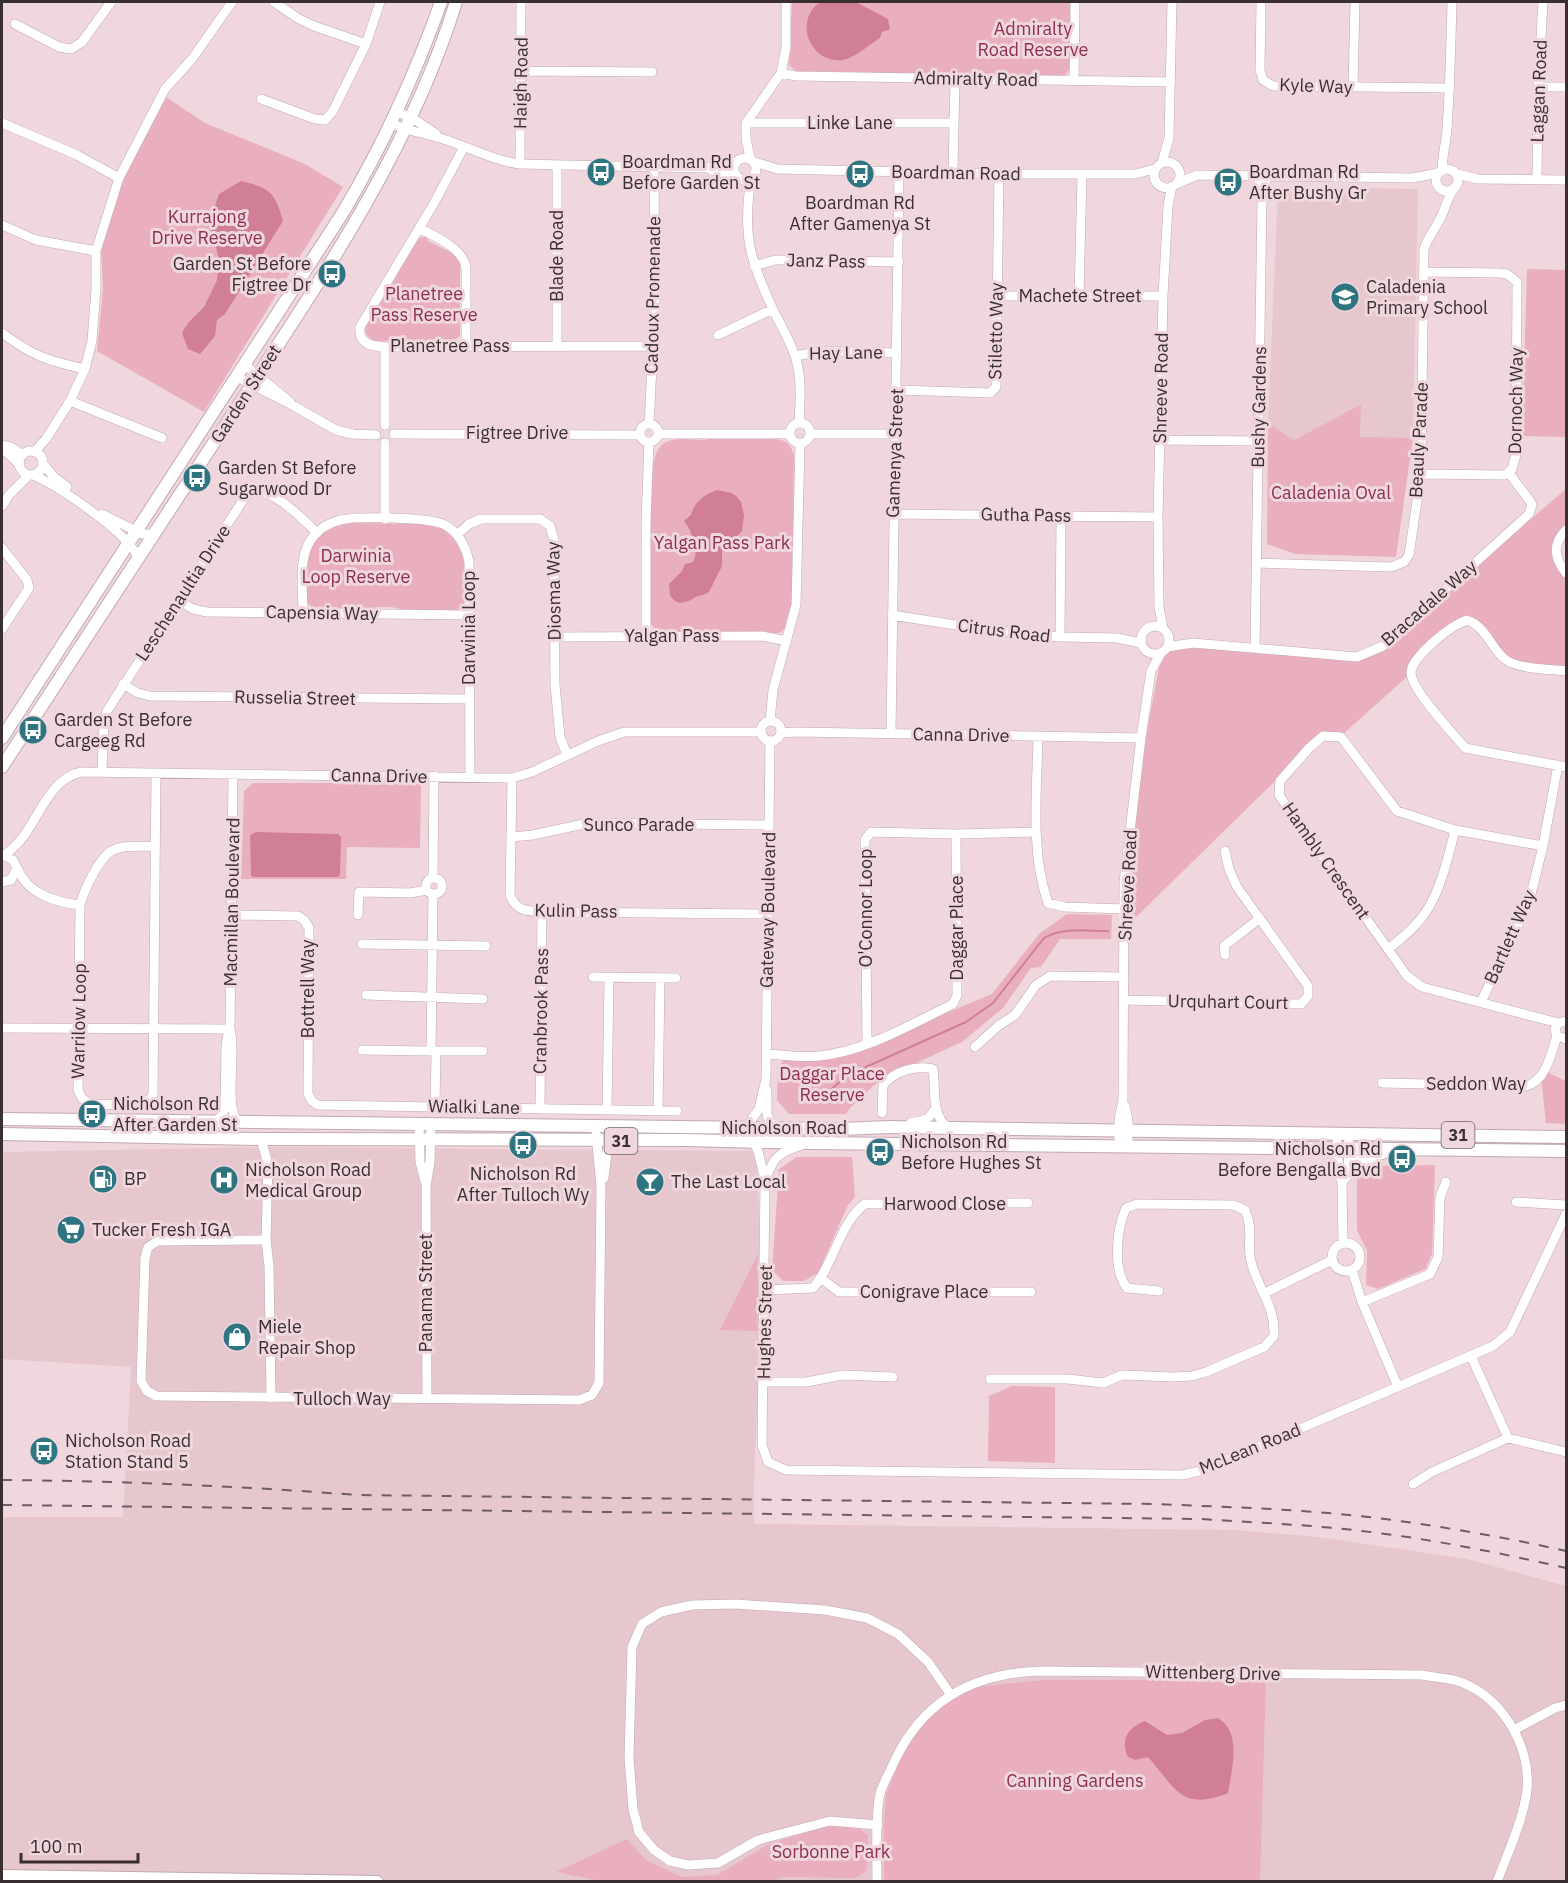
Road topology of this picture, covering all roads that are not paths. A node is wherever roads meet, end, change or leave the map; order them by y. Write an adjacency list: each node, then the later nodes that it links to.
1 (111, 2): 15 (street)
2 (232, 2): 55 (street)
3 (274, 2): 16 (street)
4 (380, 2): 16 (street)
5 (441, 2): 28 (main road, Garden Street)
6 (456, 2): 29 (main road, Garden Street)
7 (521, 2): 17 (street, Haigh Road)
8 (786, 2): 19 (street)
9 (1075, 2): 21 (street)
10 (1172, 2): 22 (street)
11 (1261, 2): 23 (street, Kyle Way)
12 (1355, 2): 23 (street)
13 (1452, 2): 26 (street)
14 (1543, 2): 24 (street, Laggan Road)
15 (15, 24)
16 (366, 44): 27 (street)
17 (521, 71): 18 (street); 39 (street, Haigh Road)
18 (652, 72)
19 (781, 73): 20 (street, Admiralty Road); 31 (street)
20 (955, 78): 21 (street, Admiralty Road); 32 (street)
21 (1074, 80): 22 (street, Admiralty Road)
22 (1171, 82): 35 (street)
23 (1353, 87): 26 (street, Kyle Way)
24 (1538, 87): 25 (street); 58 (street, Laggan Road)
25 (1566, 87)
26 (1450, 88): 36 (street)
27 (261, 99)
28 (393, 117): 29 (street, Boardman Road); 33 (street, Boardman Road); 81 (main road, Garden Street)
29 (411, 118): 33 (main road, Garden Street); 34 (street, Boardman Road)
30 (2, 123): 55 (street)
31 (746, 123): 32 (street, Linke Lane); 38 (street)
32 (954, 123): 47 (street)
33 (405, 130): 34 (street, Boardman Road); 83 (main road, Garden Street)
34 (440, 138): 37 (street, Boardman Road)
35 (1169, 138): 40 (street); 42 (street)
36 (1446, 144): 48 (street); 57 (street)
37 (464, 147): 39 (street, Boardman Road); 64 (street, Planetree Pass)
38 (745, 160): 44 (street, Boardman Road); 45 (street, Boardman Road); 54 (street); 54 (street)
39 (520, 164): 41 (street, Boardman Road)
40 (1175, 165): 42 (street, Boardman Road); 52 (street, Boardman Road); 60 (street)
41 (557, 166): 43 (street, Boardman Road); 75 (street, Blade Road)
42 (1159, 166): 50 (street, Boardman Road); 60 (street)
43 (654, 167): 44 (street, Boardman Road); 77 (street, Cadoux Promenade)
44 (705, 168): 54 (street, Boardman Road)
45 (777, 169): 46 (street, Boardman Road); 54 (street, Boardman Road)
46 (899, 172): 47 (street, Boardman Road); 66 (street, Gamenya Street)
47 (953, 172): 49 (street, Boardman Road)
48 (1440, 172): 56 (street, Boardman Road); 57 (street, Boardman Road); 61 (street)
49 (999, 174): 51 (street, Boardman Road); 69 (street, Stiletto Way)
50 (1135, 174): 51 (street, Boardman Road); 60 (street, Boardman Road)
51 (1082, 175): 70 (street)
52 (1197, 175): 53 (street, Boardman Road); 60 (street, Boardman Road)
53 (1263, 176): 56 (street, Boardman Road); 101 (street, Bushy Gardens)
54 (746, 177): 67 (street)
55 (119, 178): 65 (street)
56 (1412, 178): 61 (street, Boardman Road)
57 (1455, 179): 58 (street, Boardman Road); 61 (street, Boardman Road); 62 (street, Beauly Parade)
58 (1537, 180): 59 (street, Boardman Road)
59 (1566, 180)
60 (1167, 185): 71 (street, Shreeve Road)
61 (1440, 187): 62 (street)
62 (1444, 209): 68 (street, Beauly Parade)
63 (2, 225): 65 (street)
64 (419, 228): 76 (street); 78 (street, Planetree Pass)
65 (96, 251): 82 (street)
66 (899, 262): 67 (street, Janz Pass); 79 (street, Gamenya Street)
67 (754, 266): 72 (street)
68 (1424, 272): 108 (street, Dornoch Way); 109 (street, Beauly Parade)
69 (997, 296): 70 (street, Machete Street); 86 (street, Stiletto Way)
70 (1079, 296): 71 (street, Machete Street)
71 (1163, 296): 100 (street, Shreeve Road)
72 (773, 309): 74 (street); 80 (street)
73 (2, 333): 82 (street)
74 (718, 335)
75 (557, 345): 76 (street, Planetree Pass); 77 (street, Planetree Pass)
76 (466, 346): 78 (street, Planetree Pass)
77 (654, 346): 90 (street, Cadoux Promenade)
78 (385, 347): 91 (street)
79 (897, 352): 80 (street, Hay Lane); 86 (street, Gamenya Street)
80 (795, 356): 89 (street)
81 (245, 365): 83 (street); 84 (main road, Garden Street)
82 (85, 369): 87 (street)
83 (258, 374): 85 (main road, Garden Street); 88 (street)
84 (237, 377): 85 (street); 121 (main road, Garden Street)
85 (251, 386): 88 (street); 119 (main road, Garden Street)
86 (897, 390): 96 (street, Gamenya Street)
87 (70, 401): 99 (street); 106 (street)
88 (294, 406): 97 (street)
89 (799, 423): 94 (street); 95 (street)
90 (649, 424): 93 (street); 98 (street)
91 (385, 425): 92 (street); 97 (street)
92 (394, 434): 98 (street, Figtree Drive); 104 (street)
93 (658, 434): 94 (street); 102 (street)
94 (790, 434): 103 (street)
95 (810, 434): 96 (street); 103 (street)
96 (896, 434): 113 (street, Gamenya Street)
97 (376, 435): 104 (street)
98 (640, 435): 102 (street)
99 (162, 438)
100 (1160, 440): 101 (street); 115 (street, Shreeve Road)
101 (1258, 441): 125 (street, Bushy Gardens)
102 (649, 442): 136 (street)
103 (800, 443): 140 (street)
104 (385, 444): 116 (street)
105 (2, 447): 107 (street)
106 (39, 457): 107 (street); 110 (street); 121 (street)
107 (21, 463): 110 (street); 111 (street)
108 (1509, 473): 109 (street, Dornoch Way); 143 (street, Bracadale Way)
109 (1421, 474): 125 (street, Beauly Parade)
110 (31, 475): 111 (street); 121 (street)
111 (9, 495): 112 (street)
112 (2, 506)
113 (893, 514): 114 (street, Gutha Pass); 132 (street, Gamenya Street)
114 (1061, 516): 115 (street, Gutha Pass); 138 (street)
115 (1158, 517): 129 (street, Shreeve Road)
116 (385, 519): 118 (street); 120 (street)
117 (1566, 530): 127 (street)
118 (317, 533): 128 (street, Leschenaultia Drive); 130 (street)
119 (154, 534): 121 (street); 123 (main road, Garden Street)
120 (458, 535): 124 (street, Darwinia Loop); 137 (street, Diosma Way)
121 (133, 537): 123 (street); 149 (main road, Garden Street)
122 (2, 548): 133 (street)
123 (138, 558): 145 (main road, Garden Street)
124 (469, 562): 126 (street); 131 (street, Darwinia Loop)
125 (1257, 563): 143 (street, Bushy Gardens)
126 (458, 565)
127 (1566, 573)
128 (178, 600): 130 (street, Capensia Way); 148 (street, Leschenaultia Drive)
129 (1159, 607): 134 (street, Shreeve Road); 135 (street, Shreeve Road)
130 (303, 613): 131 (street, Capensia Way)
131 (469, 615): 150 (street, Darwinia Loop)
132 (892, 615): 138 (street, Citrus Road); 154 (street, Gamenya Street)
133 (2, 629)
134 (1146, 629): 135 (street); 139 (street, Citrus Road); 142 (street, Shreeve Road)
135 (1166, 632): 141 (street, Bracadale Way); 144 (street, Shreeve Road)
136 (646, 636): 137 (street, Yalgan Pass); 140 (street, Yalgan Pass)
137 (556, 637): 159 (street, Diosma Way)
138 (1060, 637): 139 (street, Citrus Road)
139 (1117, 638): 142 (street, Citrus Road)
140 (787, 641): 151 (street)
141 (1193, 643): 143 (street, Bracadale Way); 144 (street, Bracadale Way)
142 (1143, 647): 144 (street); 146 (street, Shreeve Road)
143 (1255, 648)
144 (1164, 650): 146 (street, Shreeve Road)
145 (77, 651): 149 (main road); 161 (main road, Garden Street)
146 (1151, 671): 157 (street, Shreeve Road)
147 (1566, 671): 160 (street)
148 (123, 684): 150 (street, Russelia Street); 162 (street, Leschenaultia Drive)
149 (33, 690): 156 (main road, Garden Street)
150 (470, 699): 166 (street, Darwinia Loop)
151 (770, 721): 152 (street); 153 (street)
152 (760, 732): 158 (street); 159 (street, Canna Drive)
153 (781, 733): 154 (street, Canna Drive); 158 (street)
154 (891, 734): 155 (street, Canna Drive)
155 (1038, 736): 157 (street, Canna Drive); 170 (street)
156 (2, 738)
157 (1141, 738): 184 (street, Shreeve Road)
158 (770, 742): 168 (street, Gateway Boulevard)
159 (567, 755): 167 (street, Canna Drive)
160 (1562, 766): 175 (street, Bartlett Way)
161 (2, 767)
162 (102, 772): 163 (street, Canna Drive); 173 (street, Canna Drive)
163 (156, 773): 164 (street, Canna Drive); 174 (street, Warrilow Loop)
164 (233, 774): 165 (street, Canna Drive); 187 (street, Macmillan Boulevard)
165 (434, 776): 166 (street, Canna Drive); 179 (street)
166 (470, 776): 167 (street, Canna Drive)
167 (512, 778): 172 (street, Kulin Pass)
168 (769, 825): 172 (street, Sunco Parade); 186 (street, Gateway Boulevard)
169 (1455, 830): 175 (street, Hambly Crescent); 193 (street); 193 (street, Hambly Crescent)
170 (1036, 832): 171 (street, O'Connor Loop); 184 (street)
171 (956, 834): 210 (street, Daggar Place); 210 (street, O'Connor Loop)
172 (511, 837): 185 (street, Kulin Pass)
173 (22, 840): 177 (street, Canna Drive); 178 (street, Canna Drive)
174 (155, 846): 183 (street, Warrilow Loop); 209 (street, Warrilow Loop)
175 (1543, 846): 204 (street, Bartlett Way)
176 (1225, 851): 189 (street, Urquhart Court)
177 (3, 855): 178 (street)
178 (16, 866): 180 (street, Canna Drive); 181 (street)
179 (433, 878): 182 (street); 182 (street)
180 (5, 882): 181 (street)
181 (31, 887): 183 (street)
182 (430, 892): 188 (street); 191 (street)
183 (80, 905): 207 (street, Warrilow Loop)
184 (1124, 909): 195 (street, Shreeve Road)
185 (542, 912): 186 (street, Kulin Pass); 221 (street, Cranbrook Pass)
186 (767, 914): 215 (street, Gateway Boulevard)
187 (232, 915): 208 (street, Macmillan Boulevard); 218 (street, Bottrell Way)
188 (358, 915)
189 (1259, 919): 194 (street); 203 (street, Urquhart Court)
190 (362, 944): 191 (street)
191 (433, 945): 192 (street); 201 (street)
192 (486, 946)
193 (1388, 949): 204 (street, Hambly Crescent)
194 (1225, 955)
195 (1124, 976): 203 (street, Shreeve Road); 211 (street)
196 (593, 977): 197 (street)
197 (609, 978): 198 (street); 222 (street)
198 (660, 978): 199 (street); 223 (street)
199 (676, 978)
200 (366, 995): 201 (street)
201 (432, 997): 202 (street); 213 (street)
202 (483, 999)
203 (1124, 1000): 238 (street, Shreeve Road)
204 (1482, 1002): 206 (street, Hambly Crescent)
205 (2, 1028): 207 (street)
206 (1562, 1028): 217 (street, Seddon Way)
207 (79, 1029): 209 (street); 209 (street, Warrilow Loop)
208 (230, 1029): 209 (street); 227 (street, Macmillan Boulevard); 228 (street, Macmillan Boulevard)
209 (153, 1030)
210 (867, 1043): 215 (street, Daggar Place)
211 (975, 1047)
212 (362, 1050): 213 (street)
213 (434, 1051): 214 (street); 219 (street)
214 (483, 1051)
215 (767, 1054): 216 (street, Gateway Boulevard)
216 (766, 1079): 232 (street, Gateway Boulevard); 234 (street, Gateway Boulevard)
217 (1382, 1083)
218 (341, 1105): 219 (street, Wialki Lane)
219 (435, 1106): 221 (street, Wialki Lane)
220 (936, 1107): 225 (street); 233 (street); 236 (street)
221 (540, 1109): 222 (street, Wialki Lane)
222 (607, 1110): 223 (street, Wialki Lane)
223 (658, 1111): 224 (street, Wialki Lane)
224 (677, 1111)
225 (882, 1113)
226 (2, 1119): 227 (main road, Nicholson Road / 31)
227 (218, 1121): 228 (main road, Nicholson Road / 31)
228 (237, 1121): 229 (main road, Nicholson Road / 31)
229 (425, 1125): 230 (main road, Nicholson Road / 31); 245 (street, Panama Street)
230 (591, 1127): 231 (main road, Nicholson Road / 31); 246 (street)
231 (616, 1127): 232 (main road, Nicholson Road / 31); 246 (street, Tulloch Way)
232 (746, 1127): 234 (main road, Nicholson Road / 31)
233 (889, 1127): 235 (main road, Nicholson Road / 31); 236 (main road, Nicholson Road / 31)
234 (774, 1128): 235 (main road, Nicholson Road / 31)
235 (862, 1128): 249 (main road)
236 (949, 1128): 238 (main road, Nicholson Road / 31)
237 (1566, 1130): 241 (main road)
238 (1124, 1131): 240 (main road, Nicholson Road / 31); 250 (street, Shreeve Road)
239 (2, 1134): 243 (main road, Nicholson Road / 31)
240 (1343, 1134): 241 (main road, Nicholson Road / 31); 251 (street)
241 (1512, 1136): 242 (main road, Nicholson Road / 31)
242 (1566, 1137)
243 (261, 1139): 244 (main road, Nicholson Road / 31); 254 (street)
244 (275, 1139): 245 (main road, Nicholson Road / 31); 254 (street)
245 (425, 1140): 246 (main road, Nicholson Road / 31); 279 (street, Panama Street)
246 (602, 1141): 247 (main road, Nicholson Road / 31); 279 (street, Tulloch Way)
247 (753, 1141): 248 (main road, Nicholson Road / 31); 256 (street, Hughes Street)
248 (810, 1143): 249 (main road, Nicholson Road / 31); 256 (street, Hughes Street)
249 (909, 1144): 250 (main road, Nicholson Road / 31)
250 (1123, 1146): 251 (main road, Nicholson Road / 31)
251 (1343, 1148): 252 (main road, Nicholson Road / 31); 255 (street); 257 (street)
252 (1394, 1149): 253 (main road, Nicholson Road / 31); 255 (main road)
253 (1566, 1151)
254 (268, 1164): 263 (street)
255 (1348, 1168): 257 (street)
256 (765, 1180): 268 (street, Hughes Street)
257 (1342, 1182): 264 (street)
258 (1446, 1182): 272 (street)
259 (1516, 1202): 261 (street)
260 (1028, 1203): 267 (street, Harwood Close)
261 (1566, 1205)
262 (1566, 1214): 273 (street, McLean Road)
263 (266, 1240): 278 (street); 278 (street, Tulloch Way)
264 (1343, 1244): 265 (street); 266 (street)
265 (1332, 1260): 266 (street); 271 (street)
266 (1352, 1270): 272 (street)
267 (821, 1278): 268 (street); 270 (street, Conigrave Place)
268 (765, 1290): 276 (street, Hughes Street)
269 (1159, 1291): 271 (street)
270 (1031, 1292)
271 (1265, 1293): 275 (street)
272 (1362, 1302): 277 (street)
273 (1471, 1356): 277 (street, McLean Road); 280 (street)
274 (893, 1377): 276 (street)
275 (990, 1379)
276 (764, 1382): 282 (street, Hughes Street)
277 (1398, 1387): 282 (street, McLean Road)
278 (271, 1398): 279 (street, Tulloch Way)
279 (427, 1399)
280 (1508, 1438): 281 (street); 283 (street)
281 (1566, 1452)
282 (768, 1462)
283 (1413, 1484)
284 (951, 1695): 286 (street, Wittenberg Drive); 287 (street, Wittenberg Drive); 287 (street)
285 (1566, 1705): 286 (street)
286 (1514, 1730): 292 (street, Wittenberg Drive)
287 (878, 1825): 291 (street, Wittenberg Drive)
288 (2, 1876): 289 (main road)
289 (173, 1880): 290 (main road)
290 (377, 1881)
291 (877, 1881)
292 (1497, 1881)

